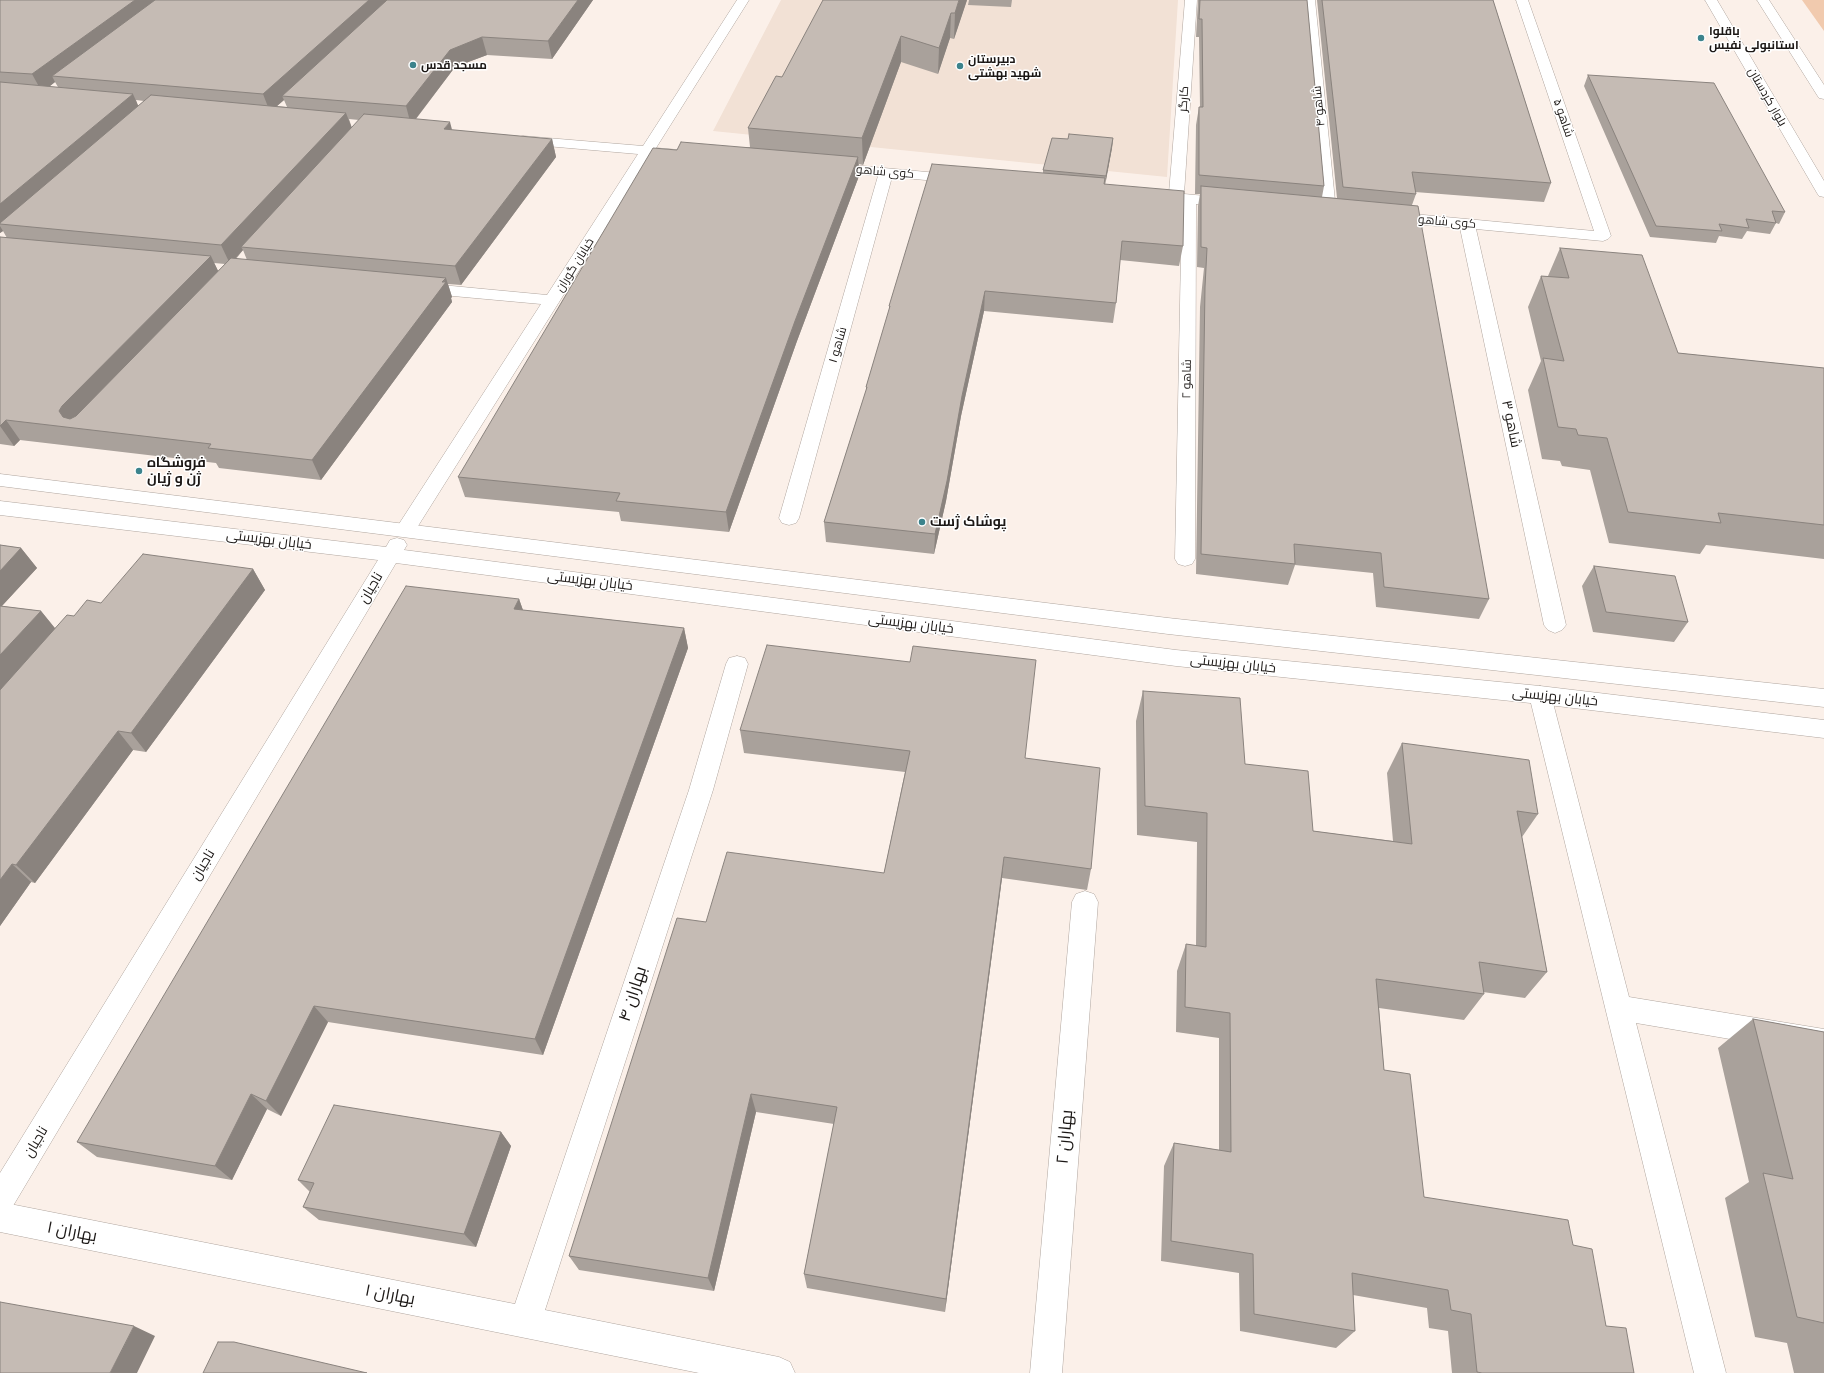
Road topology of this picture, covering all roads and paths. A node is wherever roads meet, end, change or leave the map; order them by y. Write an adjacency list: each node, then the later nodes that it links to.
1 (743, 0): 9 (street, خیابان گوران)
2 (1192, 0): 16 (street, کارگر)
3 (1309, 0): 19 (street, شاهو ۴)
4 (1522, 0): 23 (street, شاهو ۵)
5 (1711, 0): 14 (street, بلوار کردستان)
6 (1763, 0): 7 (street)
7 (1824, 95)
8 (507, 139): 9 (street)
9 (647, 151): 10 (street); 25 (street, خیابان گوران)
10 (693, 155)
11 (817, 166): 12 (street, کوی شاهو)
12 (886, 172): 13 (street, کوی شاهو); 28 (street, شاهو ۱)
13 (973, 180)
14 (1824, 193)
15 (1145, 195): 16 (street)
16 (1183, 198): 17 (street); 31 (street, شاهو ۲)
17 (1243, 204)
18 (1314, 210): 19 (street)
19 (1329, 211): 20 (street)
20 (1344, 213)
21 (1375, 215): 22 (street, کوی شاهو)
22 (1467, 224): 23 (street, کوی شاهو); 32 (street, شاهو ۳)
23 (1603, 236)
24 (402, 286): 25 (street)
25 (552, 300): 29 (street, خیابان گوران)
26 (0, 480): 29 (street, خیابان بهزیستی)
27 (0, 508): 30 (street, خیابان بهزیستی)
28 (789, 518)
29 (406, 529): 30 (street, ناجیان); 34 (street, خیابان بهزیستی)
30 (391, 555): 35 (street, خیابان بهزیستی); 41 (street, ناجیان)
31 (1185, 558)
32 (1555, 625)
33 (738, 664): 43 (street, بهاران ۴)
34 (1533, 666): 35 (street); 36 (street, خیابان بهزیستی)
35 (1540, 695): 37 (street, خیابان بهزیستی); 39 (street)
36 (1824, 698)
37 (1824, 729)
38 (1085, 902): 45 (street, بهاران ۲)
39 (1618, 1008): 40 (street); 46 (street)
40 (1824, 1042)
41 (0, 1201)
42 (0, 1217): 43 (street, بهاران ۱)
43 (525, 1322): 44 (street, بهاران ۱)
44 (779, 1373)
45 (1046, 1373)
46 (1710, 1373)

